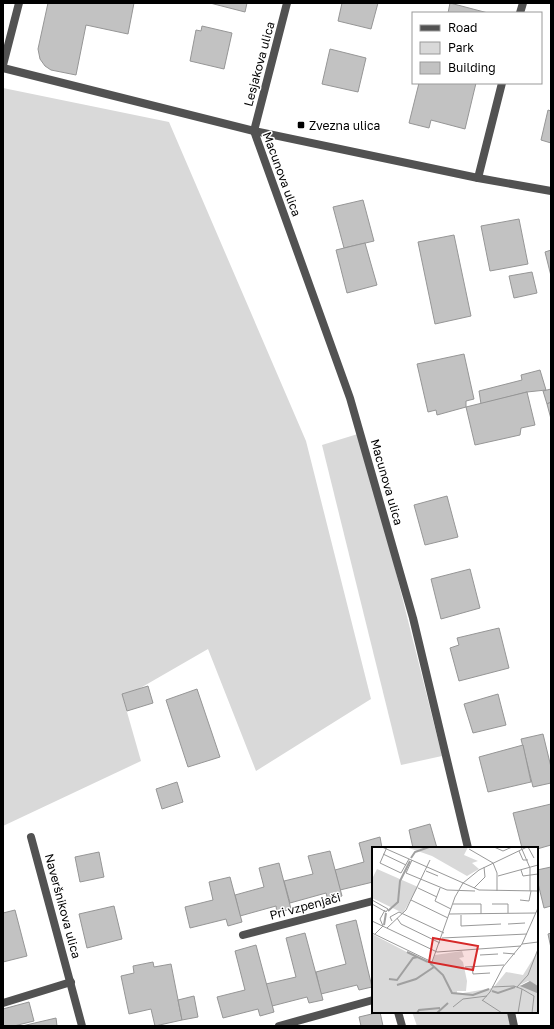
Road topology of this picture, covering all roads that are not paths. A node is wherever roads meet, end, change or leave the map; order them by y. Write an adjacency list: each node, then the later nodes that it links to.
1 (19, 3): 3 (street)
2 (287, 3): 5 (street, Lesjakova ulica)
3 (3, 66): 5 (street)
4 (502, 84): 6 (street)
5 (254, 131): 6 (street); 9 (street, Macunova ulica)
6 (478, 178): 7 (street)
7 (551, 191)
8 (31, 837): 12 (street, Naveršnikova ulica)
9 (468, 847)
10 (372, 901): 11 (street, Pri vzpenjači)
11 (243, 935)
12 (71, 982): 14 (street); 17 (street, Naveršnikova ulica)
13 (372, 1000): 18 (street)
14 (3, 1003)
15 (398, 1013): 19 (street)
16 (510, 1013): 20 (street)
17 (82, 1026)
18 (280, 1026)
19 (402, 1026)
20 (514, 1026)

